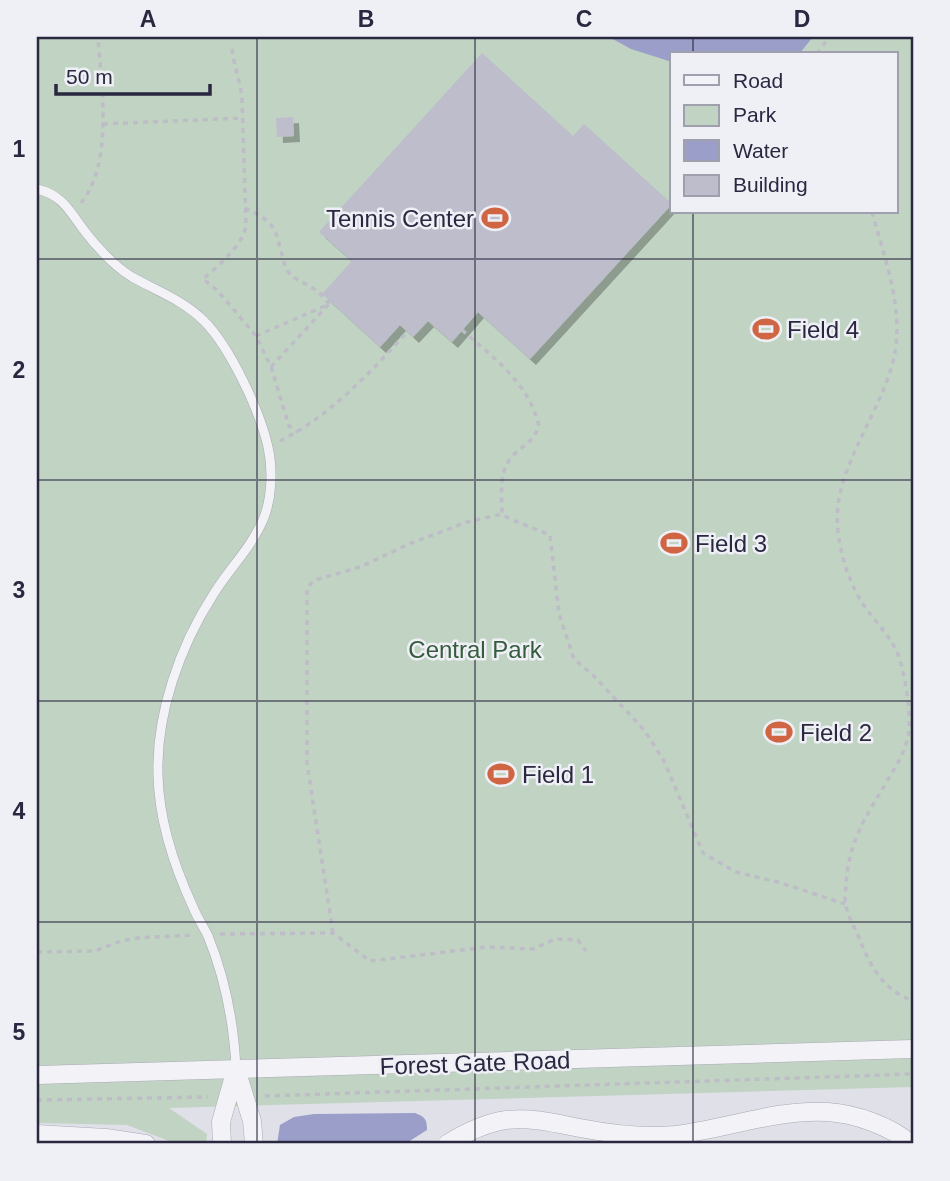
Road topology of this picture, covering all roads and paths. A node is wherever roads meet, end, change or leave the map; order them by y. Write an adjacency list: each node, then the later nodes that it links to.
1 (98, 37): 6 (path)
2 (829, 37): 4 (path)
3 (232, 50): 5 (path)
4 (818, 52)
5 (243, 118): 6 (path); 8 (path)
6 (103, 124): 9 (path)
7 (37, 189): 9 (lane)
8 (245, 208): 11 (path); 14 (path)
9 (73, 213): 17 (lane)
10 (873, 214): 19 (path)
11 (329, 304): 14 (path); 15 (path)
12 (407, 331): 16 (path)
13 (462, 331): 18 (path)
14 (256, 336): 15 (path)
15 (271, 367): 16 (path)
16 (298, 432): 17 (path)
17 (268, 447): 21 (lane)
18 (502, 514): 19 (path); 20 (path)
19 (845, 904): 24 (path)
20 (333, 933): 21 (path); 22 (path)
21 (207, 935): 23 (path); 26 (lane)
22 (586, 951)
23 (37, 952)
24 (913, 1001)
25 (913, 1049): 26 (street, Forest Gate Road)
26 (236, 1069): 28 (street, Forest Gate Road); 29 (street)
27 (913, 1074): 29 (path)
28 (37, 1076)
29 (237, 1096): 30 (path); 33 (street); 34 (street)
30 (37, 1100)
31 (37, 1134): 32 (street)
32 (146, 1144)
33 (222, 1144)
34 (254, 1144)
35 (447, 1144): 36 (street)
36 (911, 1144)

